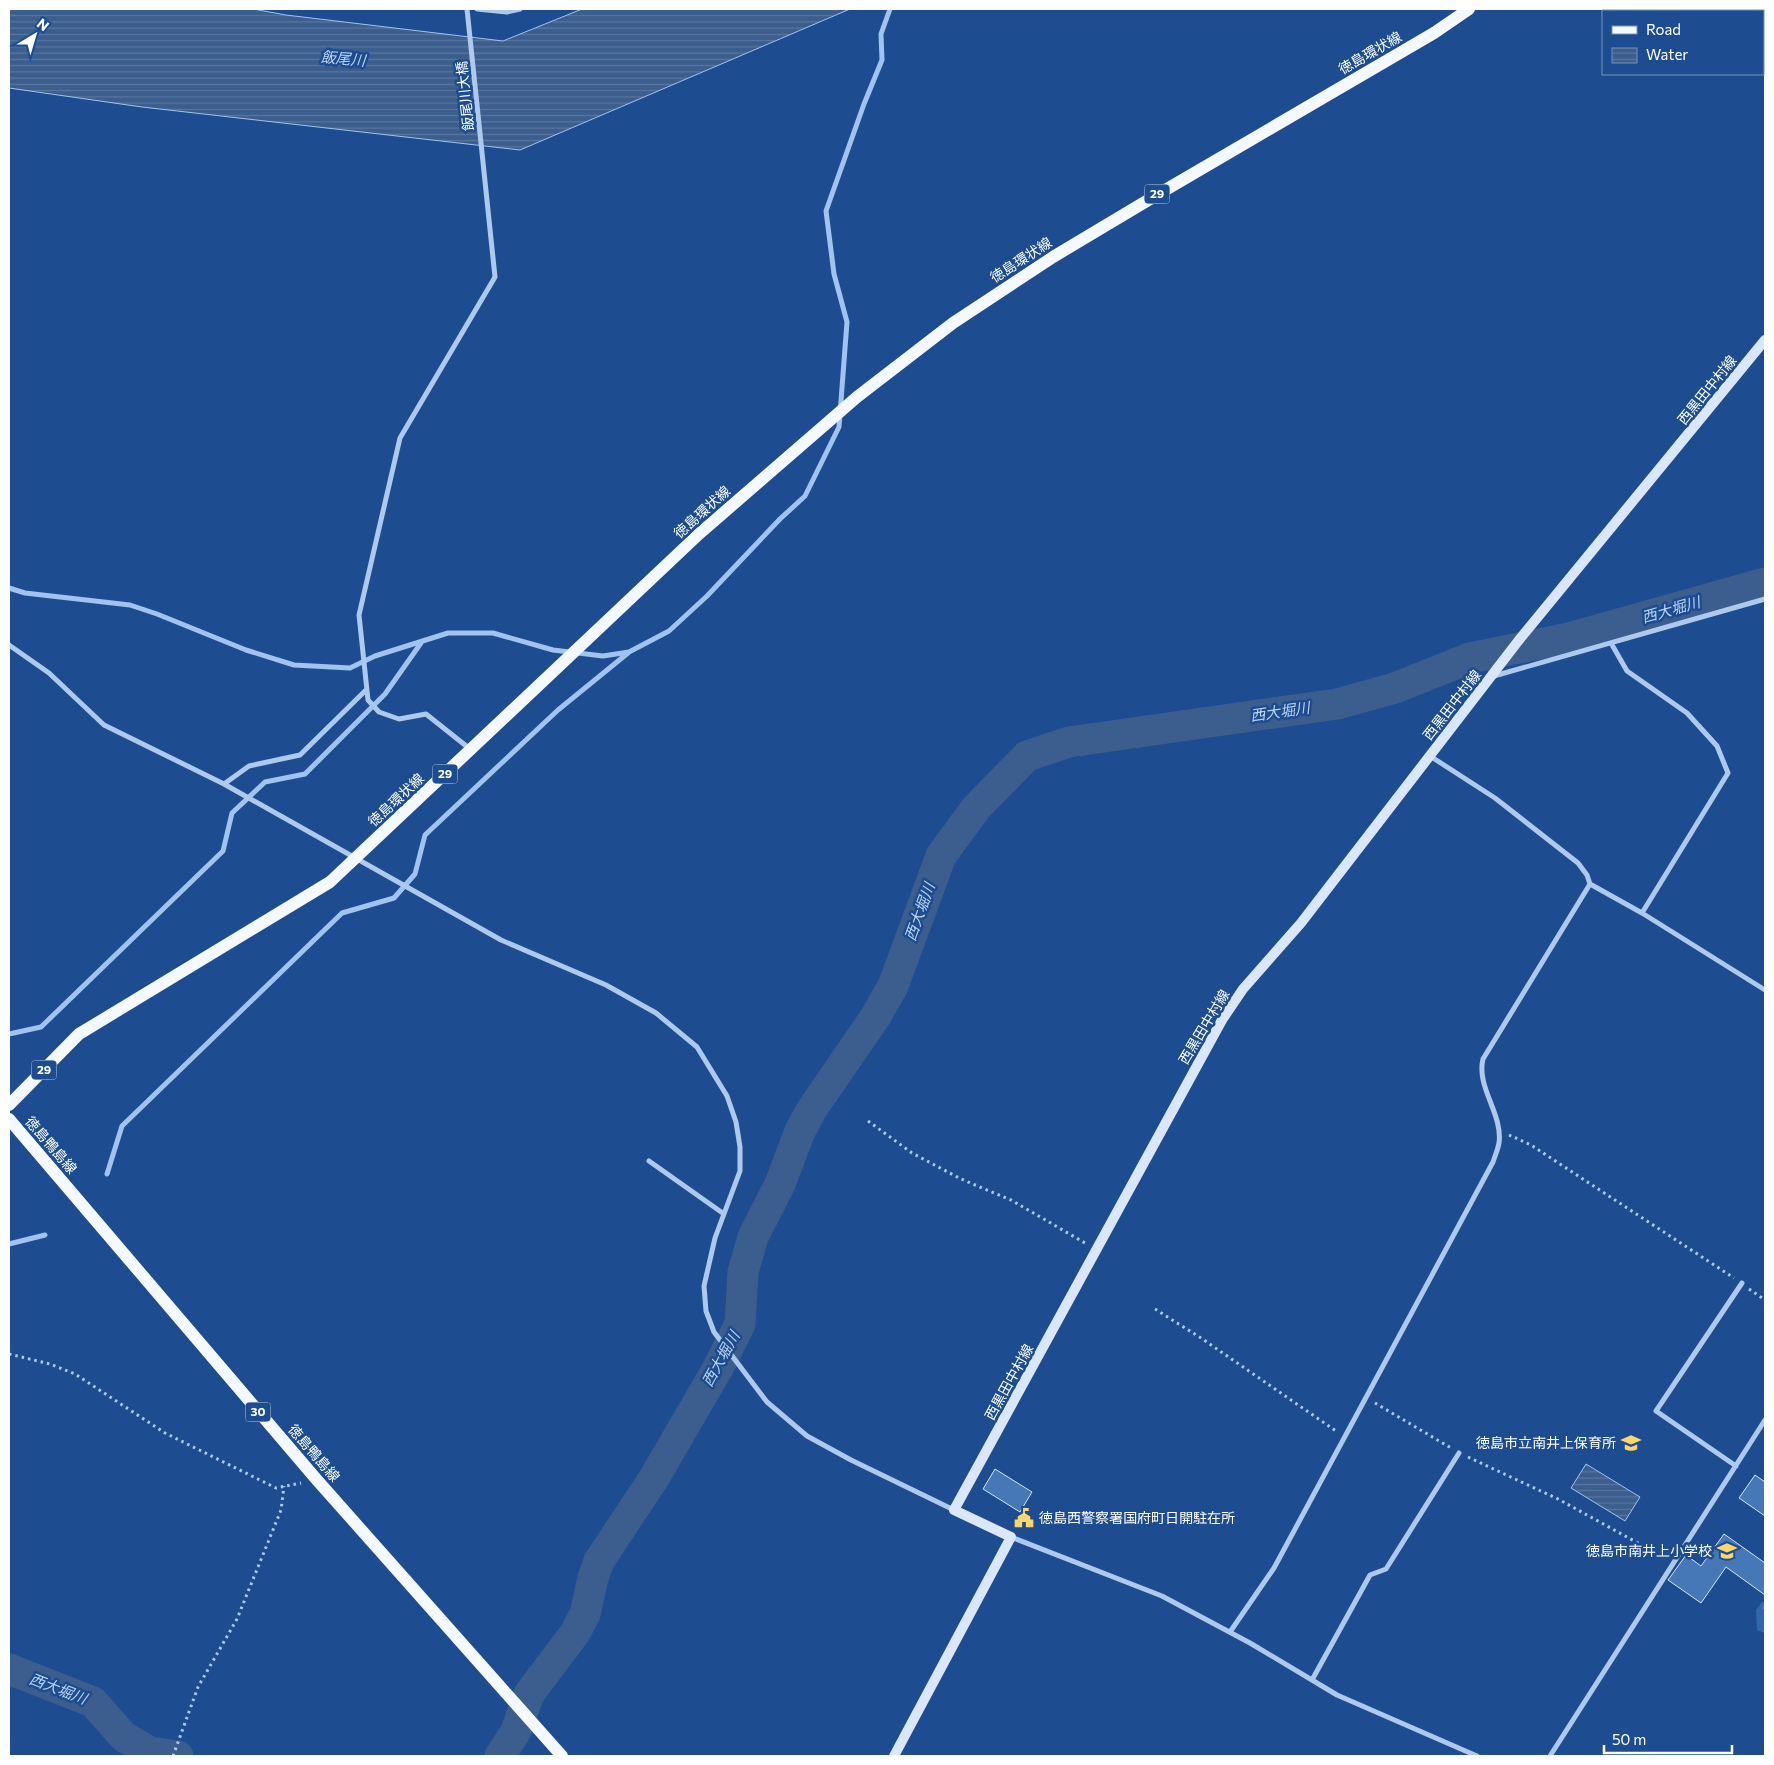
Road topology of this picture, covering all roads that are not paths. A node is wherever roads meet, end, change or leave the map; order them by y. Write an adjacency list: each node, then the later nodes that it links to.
1 (467, 9): 10 (street, 飯尾川大橋)
2 (477, 9): 3 (street)
3 (520, 9)
4 (1469, 9): 11 (main road, 徳島環状線 / 29)
5 (1765, 340): 9 (main road, 西黒田中村線)
6 (1765, 599): 7 (street)
7 (1611, 643): 9 (street); 16 (street)
8 (9, 645): 13 (street)
9 (1491, 677): 12 (main road, 西黒田中村線)
10 (366, 690): 11 (street, 飯尾川大橋); 13 (street)
11 (471, 750): 14 (main road, 徳島環状線 / 29)
12 (1430, 756): 15 (street); 26 (main road, 西黒田中村線)
13 (224, 784): 14 (street)
14 (355, 858): 18 (main road, 徳島環状線 / 29); 21 (street)
15 (1590, 884): 16 (street); 28 (street)
16 (1642, 913): 17 (street)
17 (1765, 990)
18 (9, 1105)
19 (9, 1119): 30 (main road, 徳島鴨島線 / 30)
20 (649, 1161): 21 (street)
21 (724, 1214): 26 (street)
22 (1742, 1283): 25 (street)
23 (1765, 1420): 25 (street)
24 (1460, 1453): 29 (street)
25 (1736, 1466): 33 (street)
26 (954, 1510): 27 (main road)
27 (1011, 1537): 28 (street); 31 (main road)
28 (1230, 1632): 29 (street)
29 (1312, 1680): 32 (street)
30 (562, 1756)
31 (894, 1756)
32 (1476, 1756)
33 (1550, 1756)

